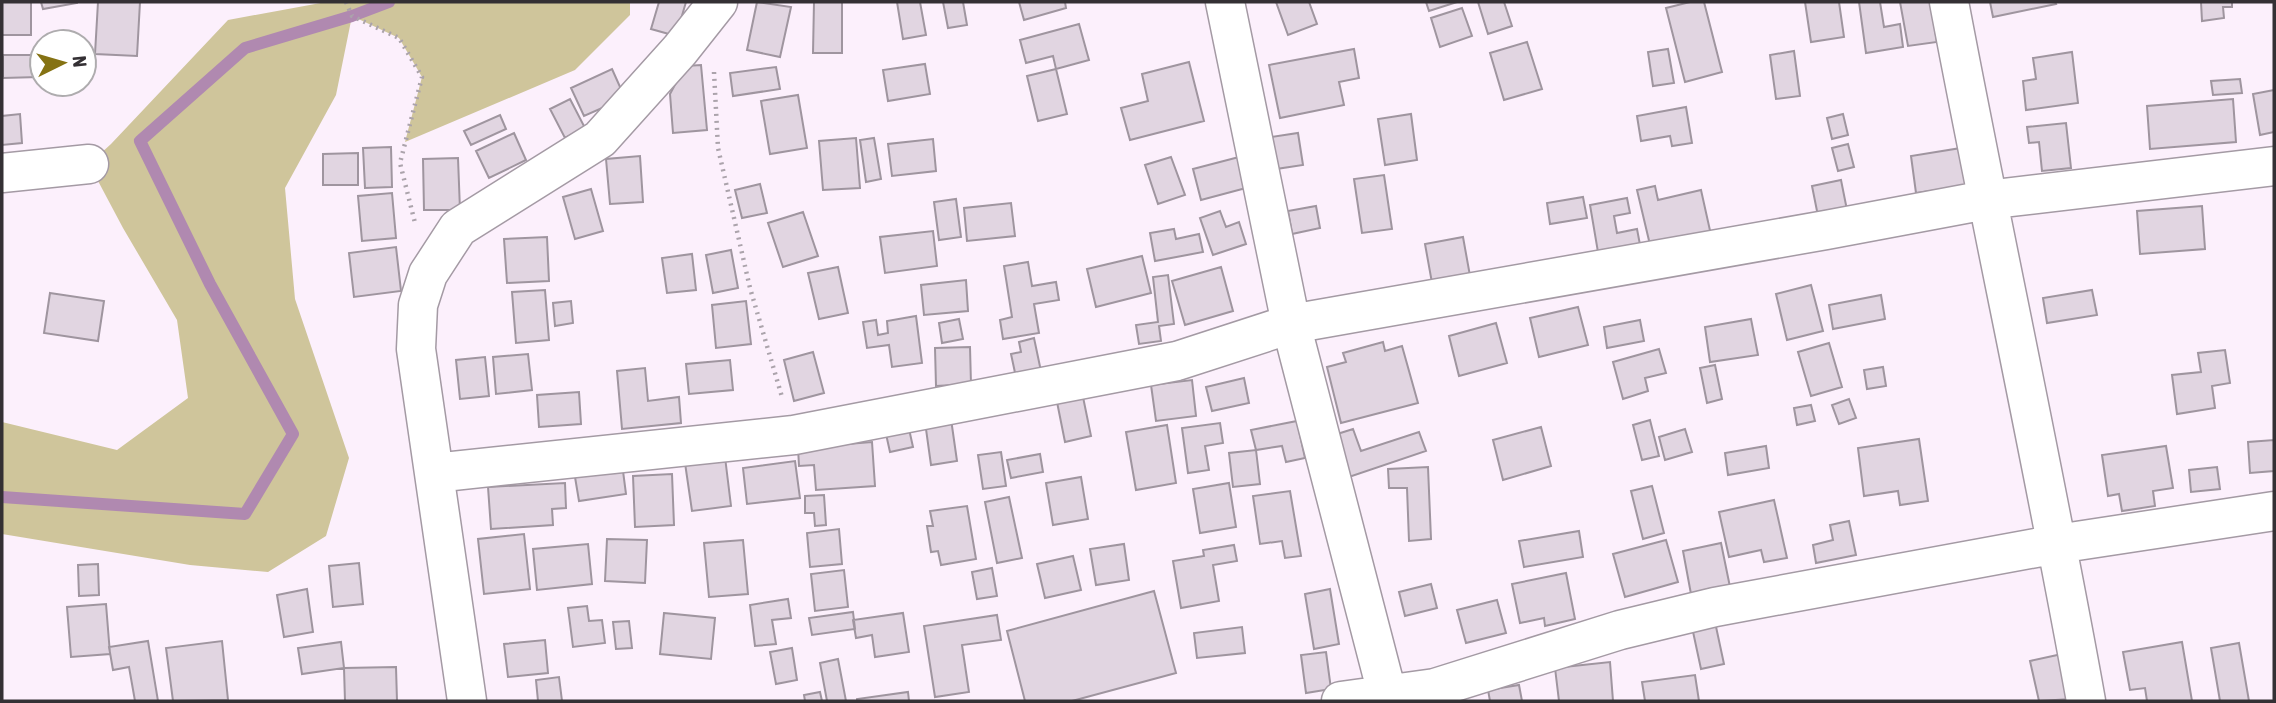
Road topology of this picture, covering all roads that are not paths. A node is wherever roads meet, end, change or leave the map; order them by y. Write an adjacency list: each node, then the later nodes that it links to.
1 (1225, 2): 8 (street)
2 (1949, 2): 7 (street)
3 (714, 7): 9 (street)
4 (89, 164): 6 (street)
5 (2274, 166): 7 (street)
6 (2, 173)
7 (1986, 200): 8 (street); 11 (street)
8 (1291, 324): 9 (street); 12 (street)
9 (433, 473): 13 (street)
10 (2274, 511): 11 (street)
11 (2057, 544): 12 (street); 15 (street)
12 (1388, 697): 14 (street)
13 (467, 701)
14 (1341, 701)
15 (2086, 701)

